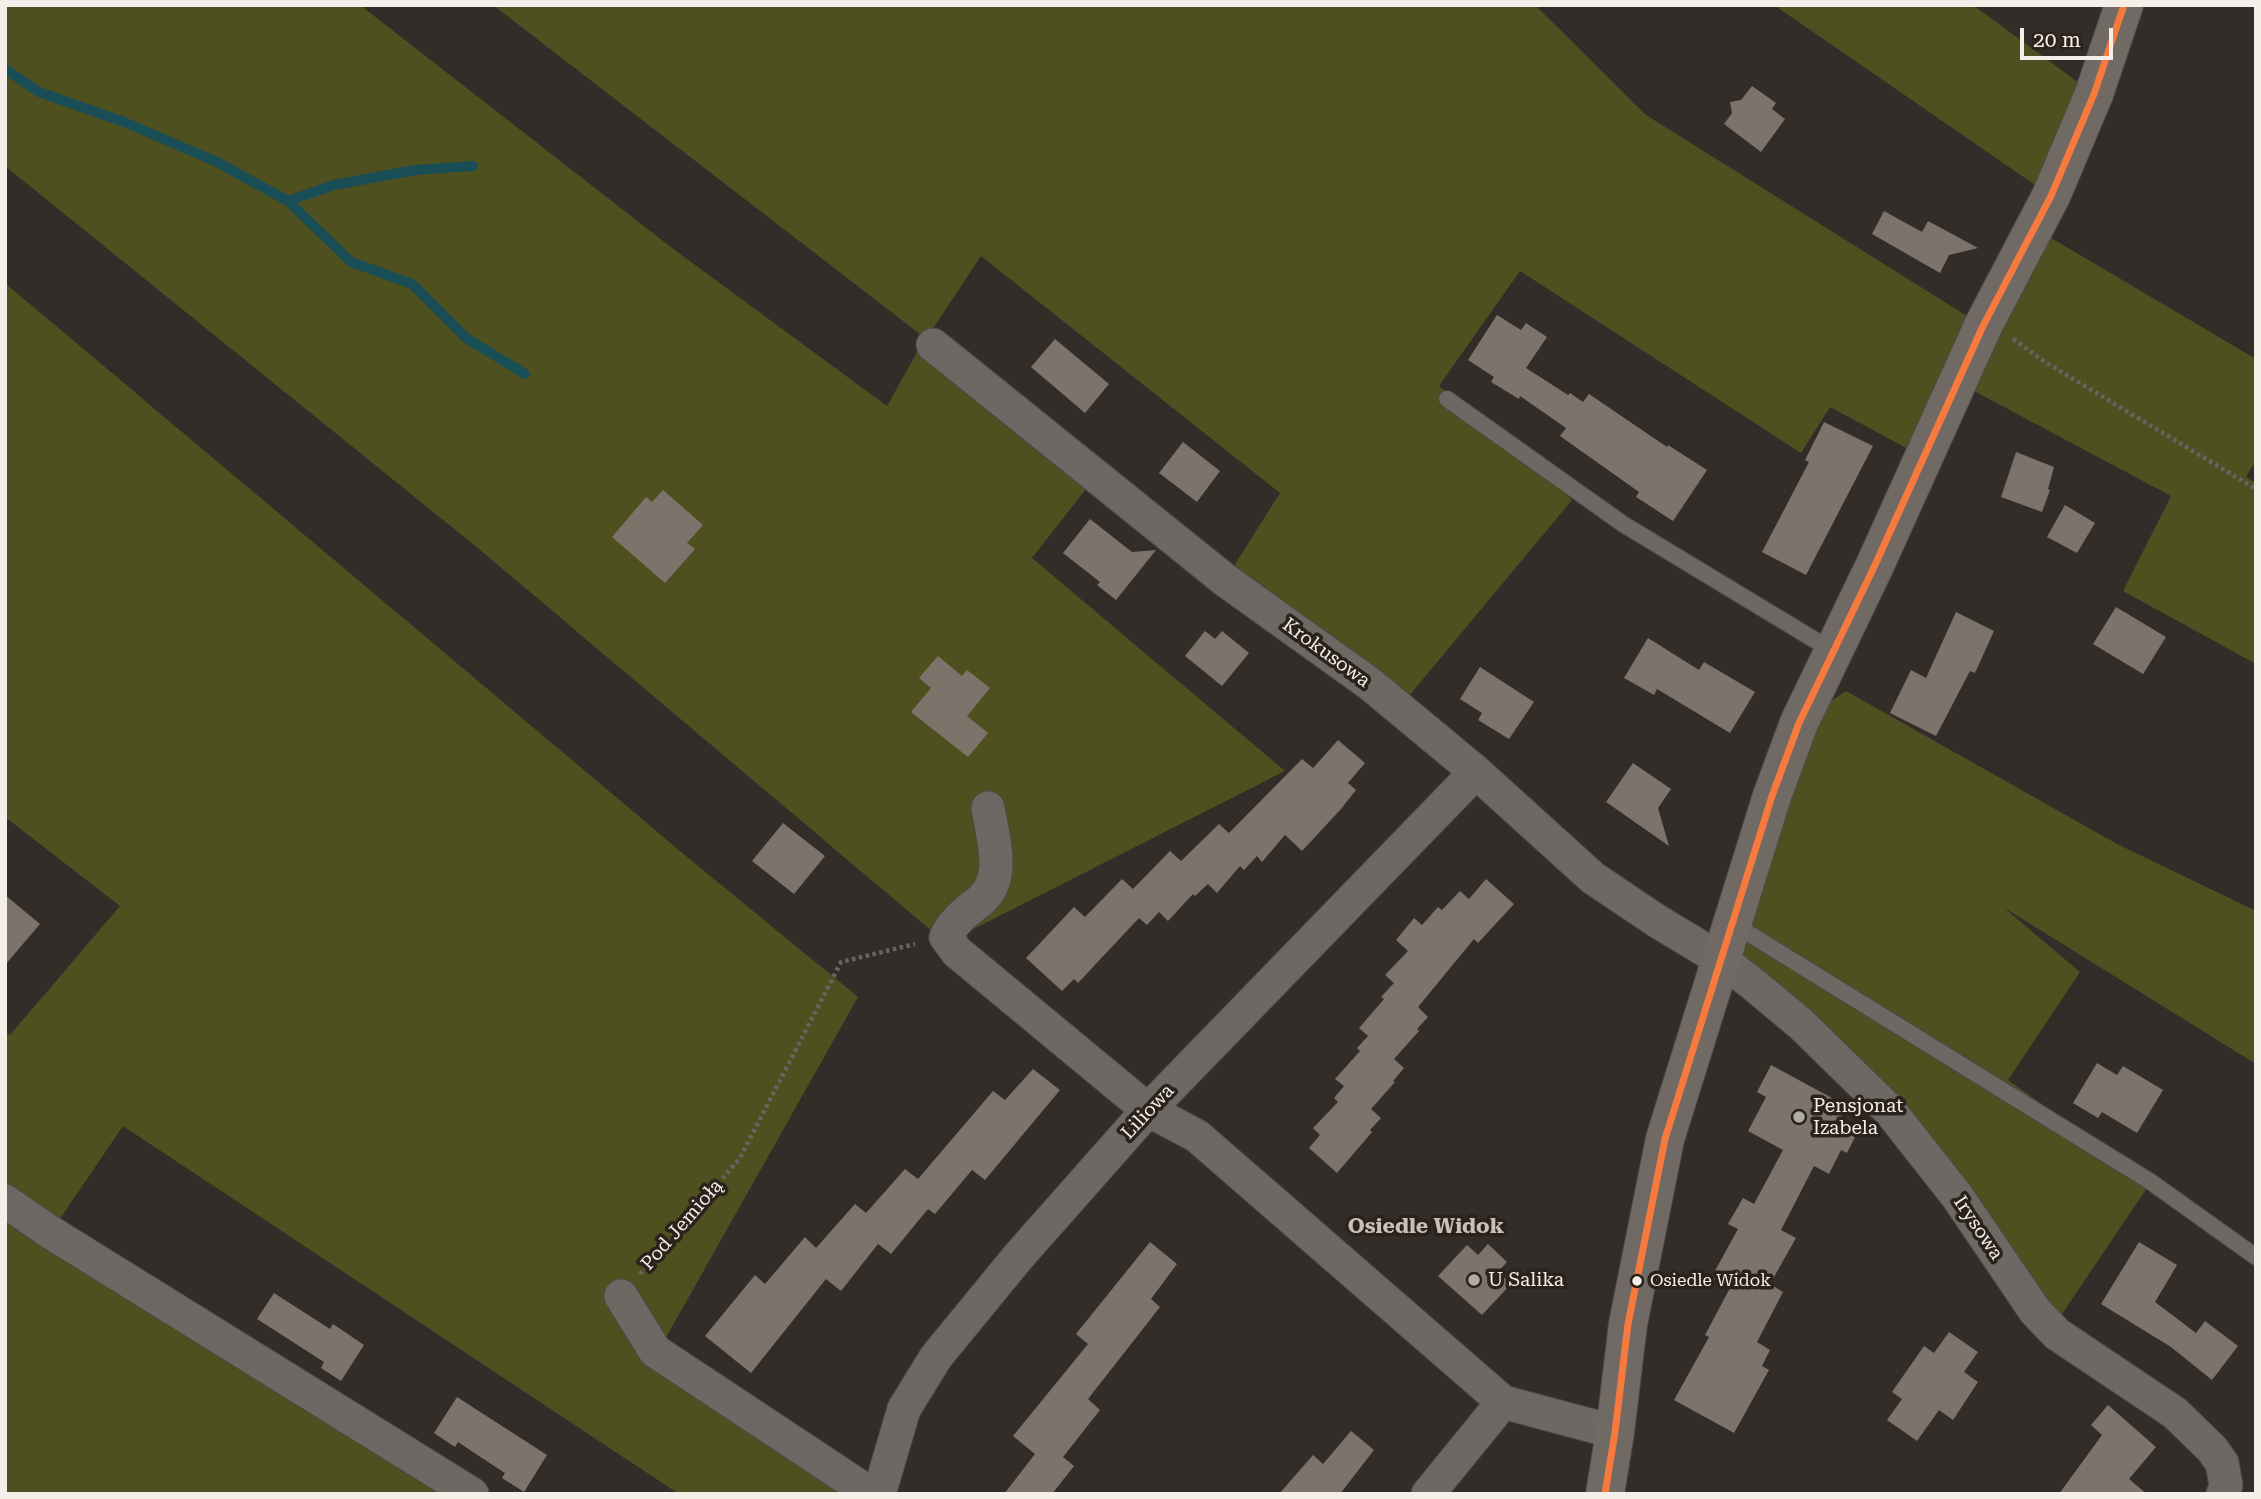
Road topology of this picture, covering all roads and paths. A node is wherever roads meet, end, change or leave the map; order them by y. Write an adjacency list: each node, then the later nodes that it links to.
1 (2124, 5): 2 (street)
2 (1986, 322): 5 (path); 6 (street)
3 (933, 345): 7 (street, Krokusowa)
4 (1447, 398): 6 (lane)
5 (2256, 489)
6 (1833, 651): 10 (street)
7 (1476, 772): 10 (street, Krokusowa); 11 (street, Liliowa)
8 (988, 808): 9 (street)
9 (946, 937): 11 (street); 14 (path, Pod Jemiołą)
10 (1725, 943): 13 (lane); 16 (street); 22 (street, Irysowa)
11 (1148, 1110): 15 (street); 19 (street, Liliowa)
12 (5, 1202): 17 (street)
13 (2256, 1256)
14 (621, 1296): 18 (street)
15 (1503, 1402): 16 (street); 20 (street)
16 (1615, 1432): 21 (street)
17 (472, 1494)
18 (871, 1494)
19 (879, 1494)
20 (1428, 1494)
21 (1605, 1494)
22 (2223, 1494)

